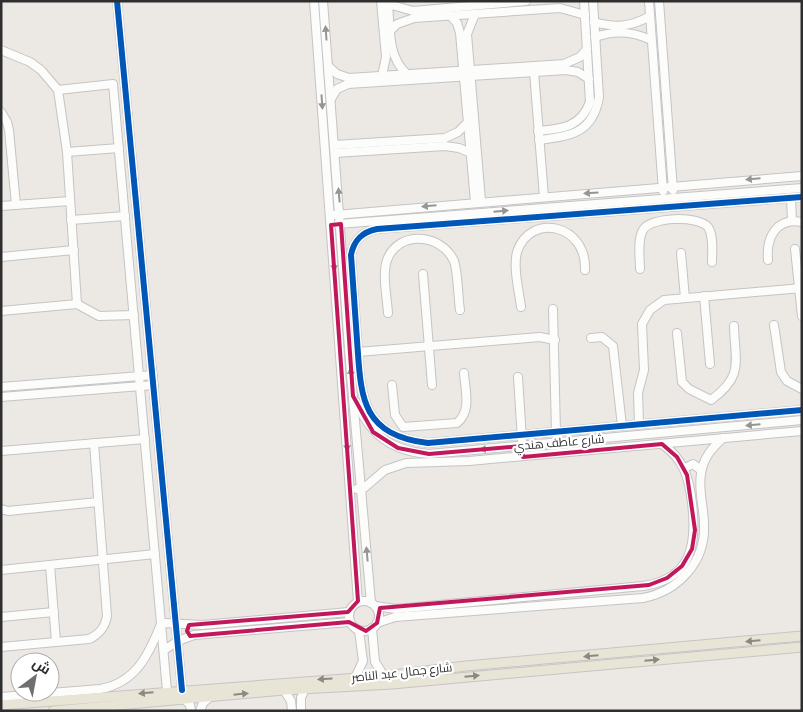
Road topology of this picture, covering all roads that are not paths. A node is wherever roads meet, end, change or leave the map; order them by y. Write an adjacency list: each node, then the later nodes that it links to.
1 (117, 1): 92 (street)
2 (314, 1): 52 (street, one-way to 52)
3 (323, 1): 21 (street, one-way to 3)
4 (526, 1): 10 (street)
5 (584, 1): 12 (street)
6 (593, 1): 15 (street)
7 (649, 1): 14 (street)
8 (659, 1): 37 (street)
9 (386, 2): 10 (street); 16 (street); 25 (street)
10 (513, 2)
11 (476, 14): 12 (street); 13 (street); 24 (street)
12 (585, 15): 19 (street)
13 (450, 16): 16 (street); 24 (street)
14 (650, 16): 15 (street); 18 (street)
15 (594, 22): 17 (street)
16 (391, 30): 23 (street)
17 (595, 38): 18 (street); 31 (street)
18 (651, 40): 38 (street)
19 (587, 49): 24 (street); 26 (street)
20 (1, 50): 27 (street)
21 (328, 66): 25 (street); 28 (street)
22 (534, 72): 24 (street); 26 (street); 31 (street)
23 (407, 74): 24 (street); 25 (street)
24 (467, 74): 28 (street); 30 (street); 46 (street)
25 (382, 76)
26 (589, 79): 31 (street)
27 (58, 90): 32 (street); 34 (street)
28 (331, 99): 33 (street)
29 (1, 112): 48 (street)
30 (468, 122): 33 (street); 35 (street)
31 (539, 135): 40 (street)
32 (119, 148): 34 (street); 51 (street)
33 (335, 149): 35 (street); 50 (street, one-way to 33)
34 (67, 152): 45 (street)
35 (470, 154): 46 (street)
36 (802, 176): 37 (street, one-way to 37)
37 (673, 187): 38 (street); 41 (street)
38 (663, 188): 40 (street, one-way to 40); 43 (street)
39 (802, 188): 41 (street)
40 (544, 197): 46 (street)
41 (674, 197): 43 (street)
42 (802, 197): 44 (street)
43 (664, 198): 59 (street, one-way to 43)
44 (791, 198): 49 (street); 56 (street)
45 (70, 201): 48 (street); 55 (street)
46 (478, 202): 50 (street, one-way to 50)
47 (1, 206): 48 (street)
48 (16, 206)
49 (673, 207): 53 (street); 54 (street)
50 (340, 215): 52 (street); 59 (street)
51 (125, 216): 55 (street); 81 (street)
52 (330, 216): 58 (street)
53 (550, 216): 60 (street); 61 (street)
54 (675, 219): 68 (street); 69 (street)
55 (71, 220): 64 (street)
56 (792, 221): 57 (street); 67 (street)
57 (802, 222)
58 (331, 224): 59 (street); 101 (street, one-way to 101)
59 (341, 224): 102 (street, one-way to 59)
60 (410, 227): 62 (street); 89 (street)
61 (550, 228): 70 (street); 76 (street)
62 (411, 238): 78 (street); 80 (street)
63 (795, 249): 72 (street)
64 (74, 250): 66 (street); 75 (street)
65 (681, 252): 74 (street)
66 (1, 257)
67 (768, 260)
68 (712, 262)
69 (640, 269)
70 (585, 270)
71 (423, 274): 88 (street)
72 (800, 288): 73 (street); 82 (street)
73 (704, 296): 74 (street); 90 (street)
74 (685, 298): 108 (street)
75 (77, 304): 79 (street); 81 (street)
76 (521, 307)
77 (553, 308): 87 (street)
78 (460, 310)
79 (1, 311)
80 (388, 313)
81 (134, 315): 93 (street)
82 (802, 316)
83 (774, 324): 100 (street)
84 (734, 326): 104 (street)
85 (678, 333): 104 (street)
86 (591, 338): 110 (street)
87 (555, 340): 88 (street); 112 (street)
88 (429, 346): 89 (street); 96 (street)
89 (358, 352): 117 (street)
90 (710, 364)
91 (464, 373): 109 (street)
92 (153, 375): 93 (street); 95 (street)
93 (139, 376): 97 (street); 99 (street)
94 (518, 377): 113 (street)
95 (154, 385): 97 (street); 138 (street)
96 (432, 385)
97 (140, 386): 103 (street); 115 (street)
98 (392, 386): 109 (street)
99 (1, 387)
100 (802, 389)
101 (343, 395): 102 (street); 124 (street, one-way to 124)
102 (353, 396): 119 (street, شارع عاطف هندي, one-way to 102); 125 (street)
103 (1, 398)
104 (711, 400): 106 (street)
105 (802, 410): 106 (street)
106 (713, 418): 108 (street)
107 (802, 420): 119 (street, شارع عاطف هندي, one-way to 119)
108 (639, 424): 110 (street)
109 (430, 426): 117 (street)
110 (622, 426): 112 (street)
111 (802, 431): 114 (street, شارع عاطف هندي)
112 (556, 433): 113 (street)
113 (521, 436): 117 (street); 119 (street)
114 (723, 438): 118 (street, شارع عاطف هندي); 123 (street)
115 (145, 440): 116 (street); 128 (street)
116 (94, 443): 120 (street); 126 (street)
117 (428, 443)
118 (662, 444): 121 (street, شارع عاطف هندي); 122 (street)
119 (522, 446): 121 (street)
120 (1, 451)
121 (523, 456): 125 (street, شارع عاطف هندي)
122 (685, 468): 123 (street); 133 (street)
123 (701, 470): 141 (street)
124 (350, 489): 125 (street); 132 (street)
125 (361, 489): 133 (street, one-way to 125)
126 (98, 502): 127 (street); 129 (street)
127 (1, 509)
128 (155, 554): 129 (street); 139 (street)
129 (103, 559): 130 (street); 146 (street)
130 (50, 565): 131 (street); 134 (street)
131 (1, 570)
132 (358, 602): 133 (street); 135 (street)
133 (373, 604): 141 (street)
134 (54, 612): 136 (street); 146 (street)
135 (349, 612): 137 (street); 140 (street)
136 (1, 616)
137 (350, 622): 142 (street); 143 (street)
138 (176, 623): 139 (street); 140 (street); 145 (street)
139 (161, 624): 149 (street); 159 (street)
140 (189, 625): 143 (street)
141 (375, 626): 142 (street); 152 (street)
142 (359, 630): 153 (street)
143 (190, 636): 145 (street)
144 (802, 636): 150 (main road, شارع جمال عبد الناصر, one-way to 150)
145 (178, 641): 149 (street); 155 (street)
146 (56, 642): 147 (street)
147 (1, 647)
148 (802, 648): 150 (main road, شارع جمال عبد الناصر, one-way to 148)
149 (164, 650): 157 (street)
150 (571, 662): 151 (main road, شارع جمال عبد الناصر)
151 (551, 664): 152 (main road, شارع جمال عبد الناصر); 154 (main road, شارع جمال عبد الناصر, one-way to 151)
152 (384, 676): 153 (main road, شارع جمال عبد الناصر)
153 (355, 678): 155 (main road, شارع جمال عبد الناصر, one-way to 155)
154 (304, 689): 156 (main road, شارع جمال عبد الناصر); 164 (street)
155 (182, 690): 157 (main road, شارع جمال عبد الناصر)
156 (284, 690): 158 (main road, شارع جمال عبد الناصر, one-way to 156); 164 (street)
157 (167, 691): 163 (main road, شارع جمال عبد الناصر, one-way to 163)
158 (210, 697): 160 (main road, شارع جمال عبد الناصر); 166 (street)
159 (1, 698)
160 (184, 700): 163 (main road, شارع جمال عبد الناصر); 165 (street)
161 (1, 705): 162 (main road, شارع جمال عبد الناصر)
162 (44, 706): 163 (main road, شارع جمال عبد الناصر)
163 (57, 707)
164 (297, 708)
165 (191, 711)
166 (200, 711)

